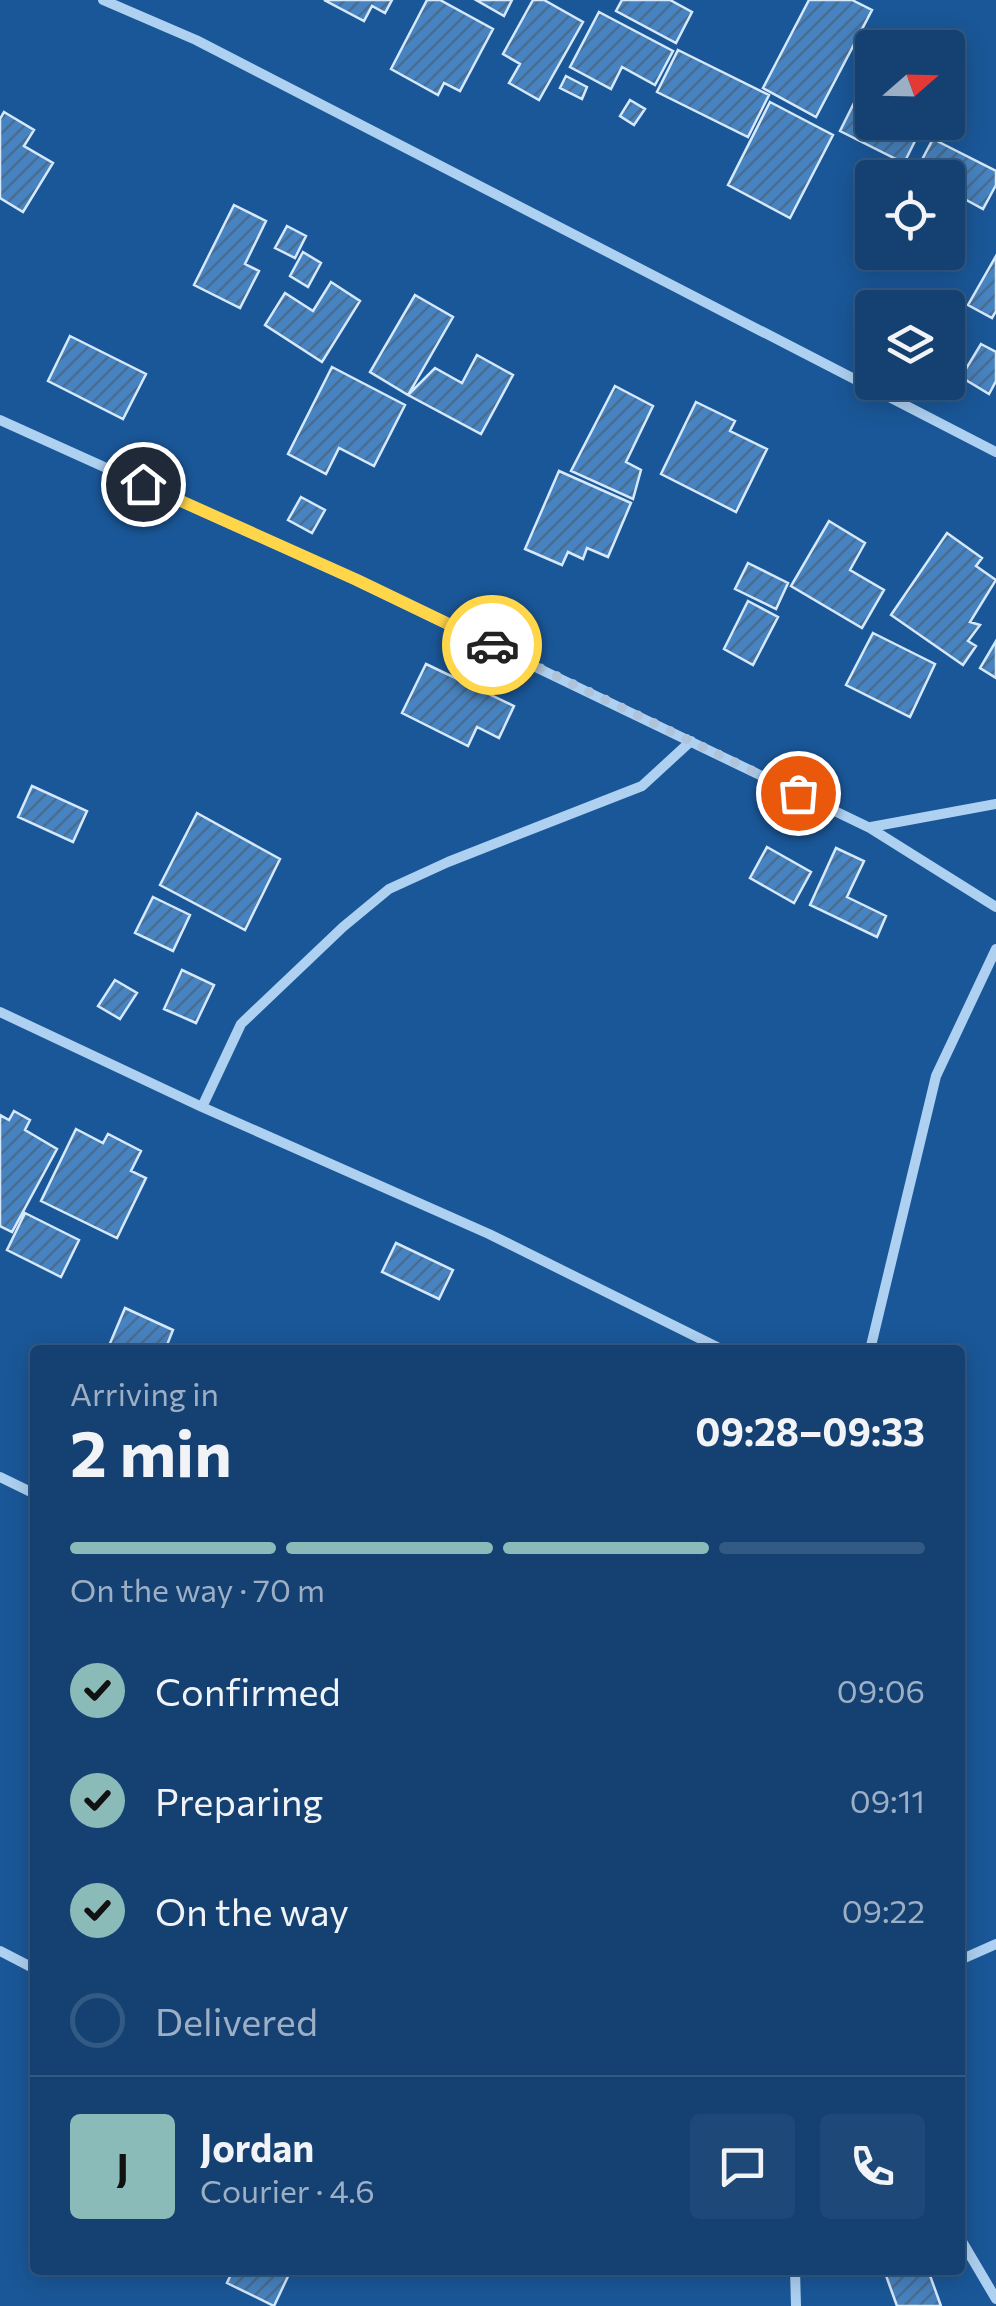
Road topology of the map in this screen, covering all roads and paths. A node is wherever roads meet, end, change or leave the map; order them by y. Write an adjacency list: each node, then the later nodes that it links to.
1 (104, 0): 3 (street)
2 (0, 420): 4 (street)
3 (996, 452)
4 (690, 741): 6 (street); 10 (street)
5 (996, 804): 6 (street)
6 (870, 828): 7 (street)
7 (996, 907)
8 (996, 950): 12 (street)
9 (0, 1012): 10 (street)
10 (202, 1106): 11 (street)
11 (713, 1345)
12 (871, 1345)
13 (0, 1477): 14 (street)
14 (30, 1492)
15 (996, 1944): 17 (street)
16 (0, 1951): 18 (street)
17 (965, 1958)
18 (30, 1966)
19 (965, 2246): 21 (street)
20 (795, 2275): 22 (street)
21 (996, 2299)
22 (796, 2306)

